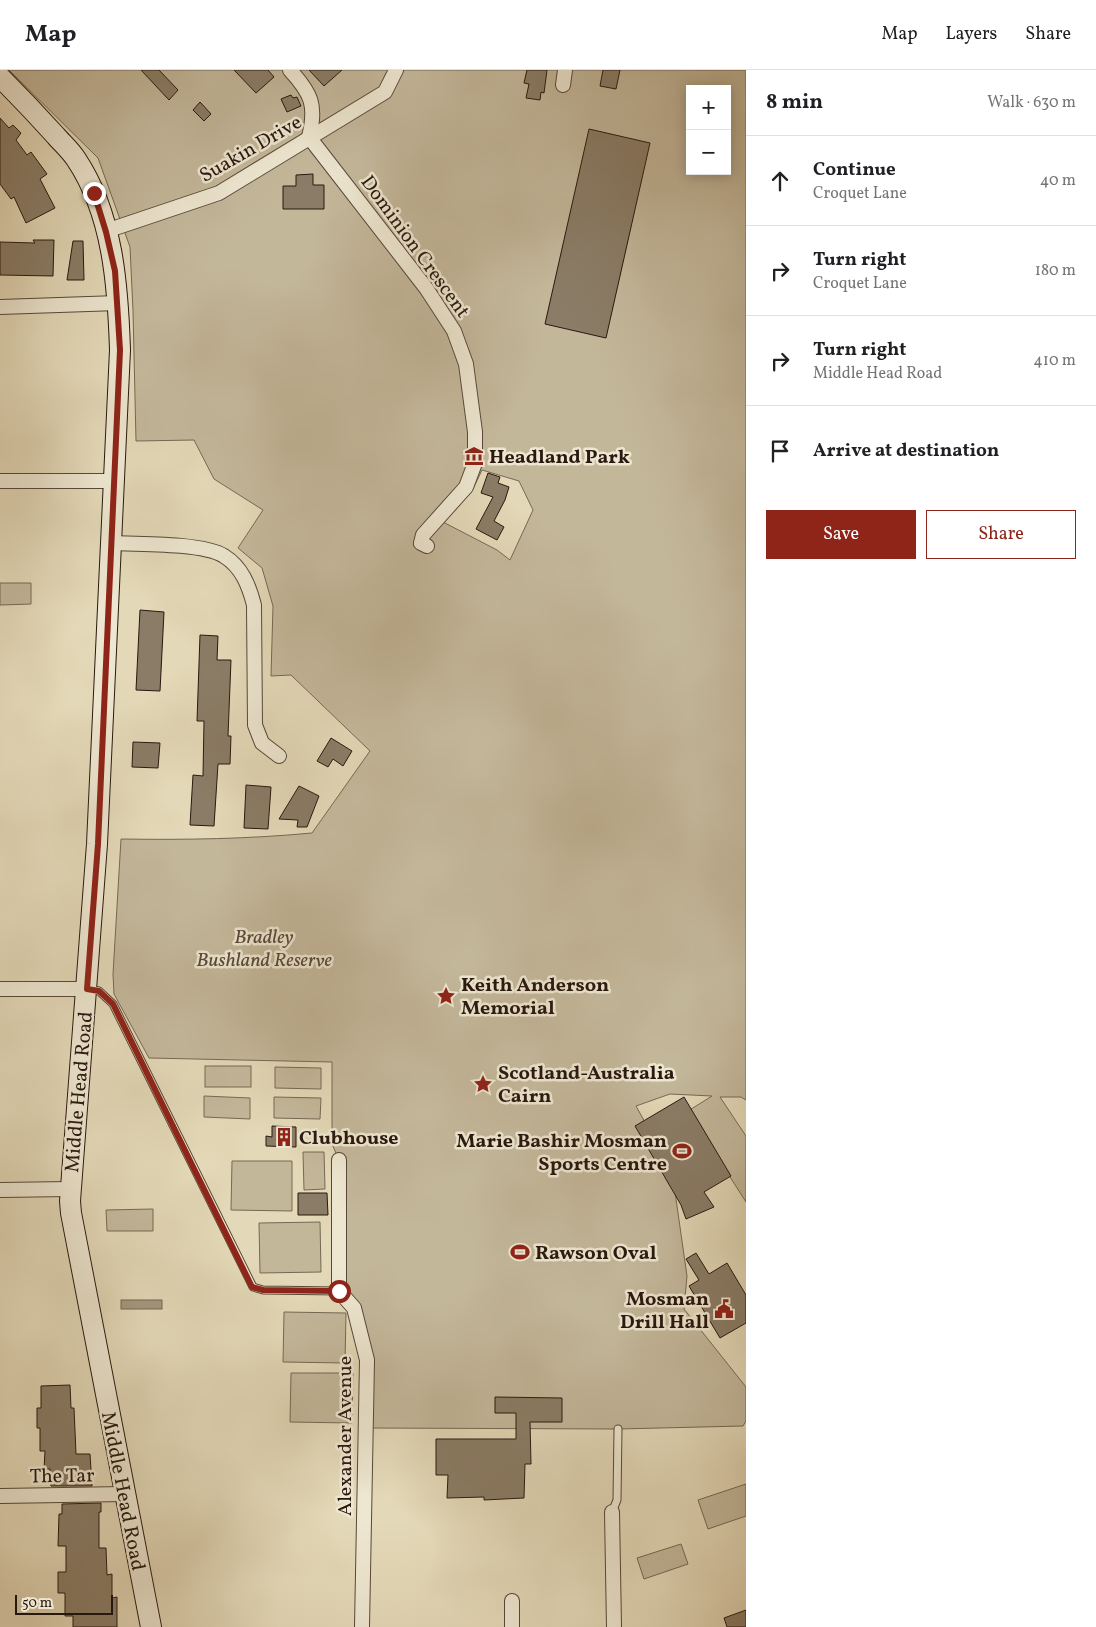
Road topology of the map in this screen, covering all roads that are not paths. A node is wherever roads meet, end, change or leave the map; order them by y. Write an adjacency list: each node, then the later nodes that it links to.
1 (290, 70): 6 (street)
2 (396, 70): 6 (street, Suakin Drive)
3 (565, 70): 5 (street)
4 (0, 77): 7 (street, Middle Head Road)
5 (562, 85)
6 (309, 137): 7 (street, Suakin Drive); 13 (street, Dominion Crescent)
7 (106, 232): 8 (street, Middle Head Road)
8 (118, 303): 9 (street); 10 (street, Middle Head Road)
9 (0, 307)
10 (114, 480): 11 (street); 12 (street, Middle Head Road)
11 (0, 481)
12 (112, 543): 14 (street); 16 (street, Middle Head Road)
13 (427, 546)
14 (279, 756)
15 (0, 989): 16 (street)
16 (87, 989): 18 (street, Middle Head Road); 20 (lane)
17 (339, 1160): 20 (street)
18 (70, 1189): 19 (street); 22 (street, Middle Head Road)
19 (0, 1190)
20 (339, 1291): 27 (street, Alexander Avenue)
21 (618, 1429): 24 (lane)
22 (125, 1494): 23 (street, The Tar); 26 (street, Middle Head Road)
23 (0, 1496)
24 (612, 1512): 29 (street)
25 (512, 1600): 28 (street)
26 (150, 1627)
27 (362, 1627)
28 (512, 1627)
29 (614, 1627)

